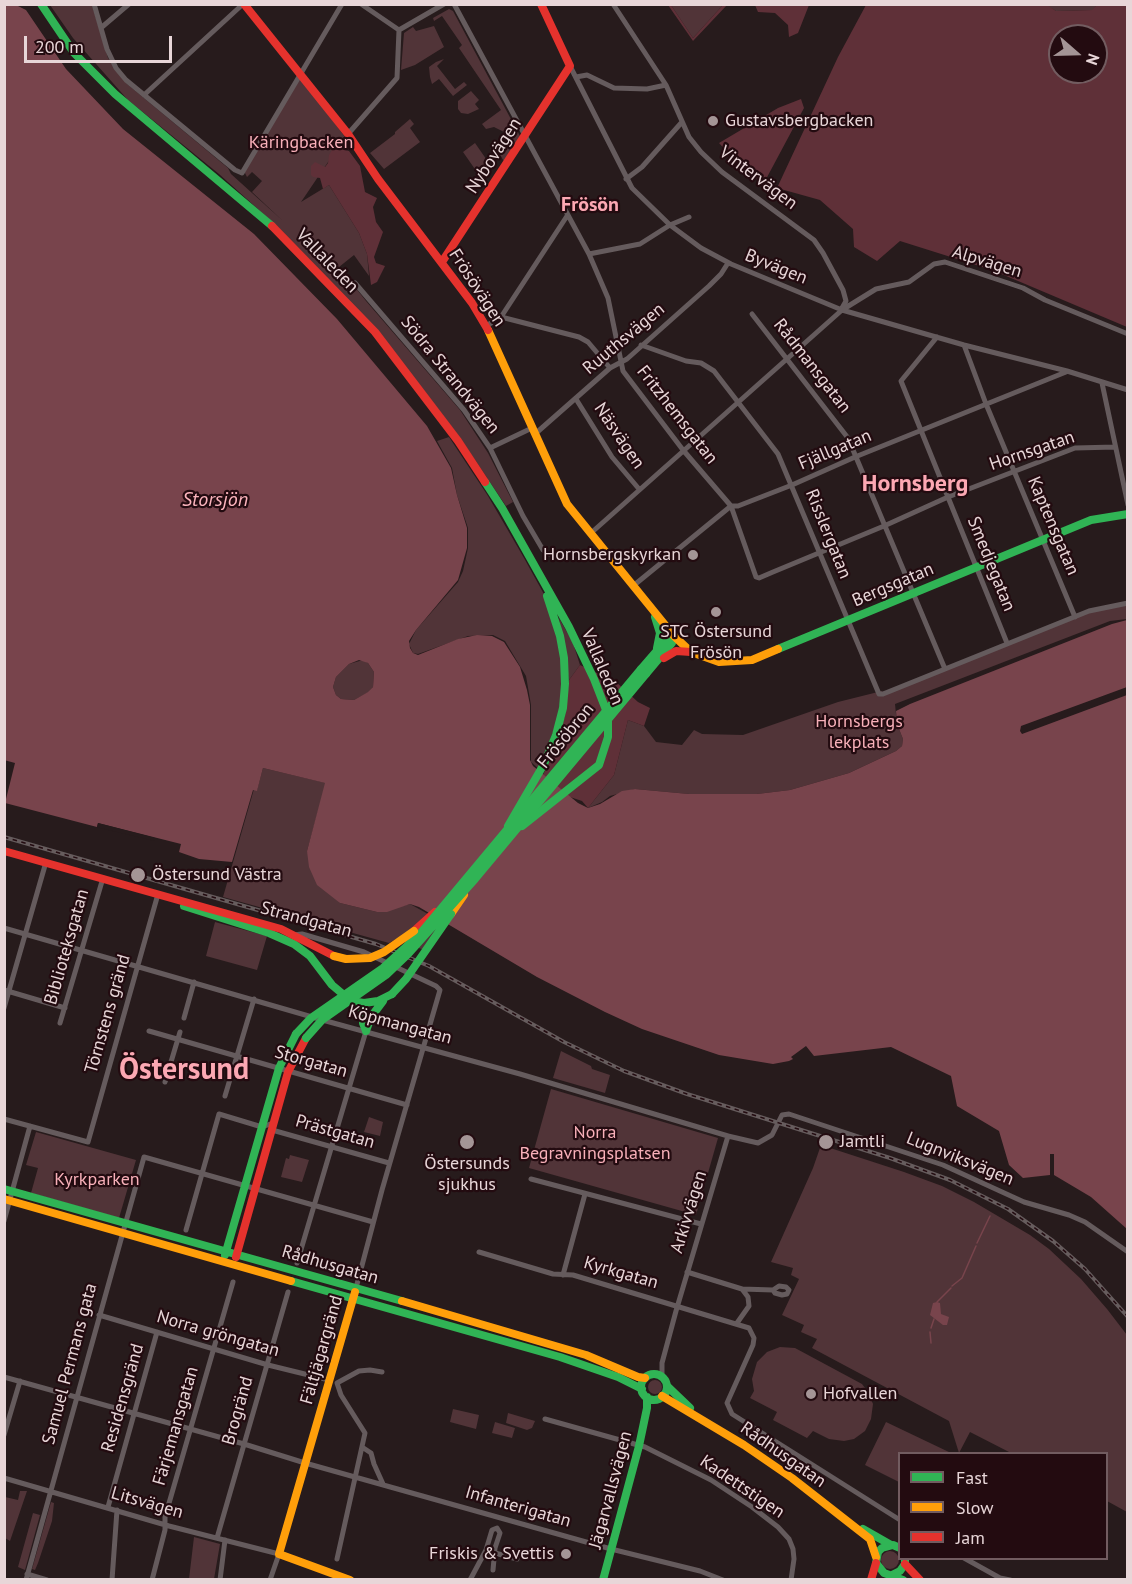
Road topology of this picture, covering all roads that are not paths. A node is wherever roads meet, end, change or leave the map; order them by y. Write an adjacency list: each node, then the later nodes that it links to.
1 (41, 4): 66 (main road, Vallaleden)
2 (94, 4): 11 (street)
3 (129, 4): 11 (street)
4 (243, 4): 14 (main road, Frösövägen); 17 (street)
5 (342, 4): 14 (street)
6 (361, 4): 12 (street)
7 (444, 4): 12 (street)
8 (454, 4): 20 (street, Fritzhemsgatan)
9 (541, 4): 13 (main road, Byvägen)
10 (613, 4): 16 (street, Vintervägen)
11 (102, 27): 17 (street)
12 (399, 30): 19 (street)
13 (570, 66): 15 (street, Byvägen); 20 (main road, Nybovägen)
14 (301, 74): 17 (street); 19 (main road, Frösövägen)
15 (576, 77): 16 (street); 21 (street, Byvägen)
16 (666, 85): 18 (street, Vintervägen)
17 (144, 95)
18 (682, 122): 21 (street); 29 (street, Vintervägen)
19 (348, 134): 26 (main road, Frösövägen)
20 (525, 135): 22 (street, Fritzhemsgatan); 26 (main road, Nybovägen)
21 (626, 179): 24 (street, Byvägen)
22 (567, 216): 25 (street, Fritzhemsgatan); 31 (street)
23 (689, 217): 24 (street)
24 (670, 225): 25 (street); 27 (street, Byvägen)
25 (589, 254): 38 (street, Fritzhemsgatan)
26 (442, 262): 32 (main road, Frösövägen)
27 (728, 263): 29 (street, Byvägen); 35 (street, Ruuthsvägen)
28 (355, 283): 49 (street, Södra Strandvägen)
29 (842, 310): 33 (street, Alpvägen); 34 (street, Byvägen); 37 (street)
30 (752, 314): 37 (street, Rådmansgatan)
31 (501, 317): 32 (street); 39 (street)
32 (486, 326): 47 (main road, Frösövägen)
33 (1128, 334)
34 (937, 337): 36 (street, Byvägen); 46 (street, Smedjegatan)
35 (641, 345): 38 (street, Ruuthsvägen); 44 (street, Risslergatan)
36 (964, 345): 40 (street, Byvägen); 45 (street, Kaptensgatan)
37 (787, 358): 44 (street); 51 (street, Rådmansgatan)
38 (620, 363): 39 (street, Ruuthsvägen); 50 (street, Fritzhemsgatan)
39 (610, 368): 43 (street, Ruuthsvägen)
40 (1067, 371): 41 (street, Byvägen); 45 (street, Fjällgatan)
41 (1102, 383): 42 (street, Byvägen); 48 (street)
42 (1128, 390)
43 (576, 399): 47 (street, Ruuthsvägen); 54 (street, Näsvägen)
44 (738, 401): 50 (street); 53 (street, Risslergatan)
45 (986, 404): 46 (street, Fjällgatan); 52 (street, Kaptensgatan)
46 (921, 430): 51 (street, Fjällgatan); 55 (street, Smedjegatan)
47 (533, 431): 49 (street, Ruuthsvägen); 60 (main road, Frösövägen)
48 (1115, 447): 52 (street, Hornsgatan); 56 (street)
49 (490, 448): 63 (street, Södra Strandvägen)
50 (683, 450): 54 (street); 57 (street, Fritzhemsgatan)
51 (855, 457): 53 (street, Fjällgatan); 59 (street, Rådmansgatan)
52 (1014, 472): 55 (street, Hornsgatan); 61 (street, Kaptensgatan)
53 (792, 485): 57 (street, Fjällgatan); 62 (street, Risslergatan)
54 (639, 489): 60 (street)
55 (948, 497): 59 (street, Hornsgatan); 64 (street, Smedjegatan)
56 (1128, 505)
57 (731, 506): 65 (street, Fritzhemsgatan); 67 (street, Fjällgatan)
58 (1128, 514): 61 (main road, Bergsgatan)
59 (884, 526): 62 (street, Hornsgatan); 68 (street, Rådmansgatan)
60 (591, 534): 67 (main road, Frösövägen)
61 (1042, 540): 64 (main road, Bergsgatan); 71 (street, Kaptensgatan)
62 (820, 553): 65 (street, Hornsgatan); 72 (street, Risslergatan)
63 (549, 554)
64 (977, 567): 68 (main road, Bergsgatan); 74 (street, Smedjegatan)
65 (762, 576)
66 (542, 580): 80 (main road, Vallaleden); 81 (main road, Vallaleden)
67 (633, 586): 70 (main road, Frösövägen)
68 (912, 593): 72 (main road, Bergsgatan); 78 (street, Rådmansgatan)
69 (1128, 603): 71 (street)
70 (652, 609): 73 (main road, Frösövägen); 75 (main road)
71 (1075, 617): 74 (street)
72 (848, 621): 76 (main road, Bergsgatan); 78 (street, Risslergatan)
73 (674, 636): 75 (main road, Frösöbron); 76 (main road, Bergsgatan); 77 (main road, Frösöbron)
74 (1007, 643): 78 (street)
75 (655, 652): 79 (main road, Frösöbron)
76 (691, 652): 77 (main road)
77 (655, 664): 79 (main road, Frösöbron)
78 (945, 669)
79 (644, 671): 82 (main road, Frösöbron, bridge)
80 (555, 735): 82 (main road, Frösöbron, bridge)
81 (608, 737): 82 (main road, Frösöbron, bridge)
82 (503, 840): 86 (main road, Frösöbron, bridge); 88 (main road, Frösöbron, bridge)
83 (4, 850): 84 (main road, Strandgatan)
84 (46, 862): 85 (main road, Strandgatan); 90 (street)
85 (103, 878): 87 (main road, Strandgatan); 92 (street, Biblioteksgatan)
86 (475, 879): 97 (main road, bridge); 111 (main road, Frösöbron, bridge)
87 (158, 894): 91 (main road, Strandgatan); 93 (street, Törnstens gränd); 99 (main road, Strandgatan)
88 (445, 904): 91 (main road, bridge); 110 (main road, Frösöbron, bridge)
89 (4, 928): 90 (street, Köpmangatan)
90 (26, 934): 92 (street, Köpmangatan); 96 (street)
91 (292, 934): 95 (street, Strandgatan)
92 (82, 950): 93 (street, Köpmangatan); 101 (street, Biblioteksgatan)
93 (138, 966): 94 (street, Köpmangatan); 118 (street, Törnstens gränd)
94 (194, 982): 98 (street, Köpmangatan); 102 (street)
95 (440, 990): 108 (street, Fältjägargränd)
96 (7, 991): 100 (street); 101 (street)
97 (392, 994): 99 (main road); 104 (main road)
98 (254, 999): 104 (street, Köpmangatan); 109 (street)
99 (356, 1003): 104 (main road)
100 (4, 1008)
101 (65, 1008): 103 (street, Biblioteksgatan)
102 (184, 1018)
103 (60, 1023)
104 (366, 1030): 108 (street, Köpmangatan); 113 (street)
105 (149, 1031): 107 (street, Storgatan)
106 (180, 1032): 107 (street)
107 (177, 1039): 109 (street, Storgatan); 112 (street)
108 (424, 1047): 115 (street, Fältjägargränd); 121 (street, Köpmangatan)
109 (237, 1056): 110 (street, Storgatan); 114 (street)
110 (279, 1068): 111 (street, Storgatan); 120 (main road)
111 (288, 1072): 113 (street, Storgatan); 119 (main road)
112 (165, 1082)
113 (349, 1089): 115 (street, Storgatan); 122 (street)
114 (225, 1096)
115 (407, 1105): 123 (street, Fältjägargränd)
116 (4, 1119): 118 (street)
117 (778, 1123): 121 (street, Köpmangatan); 139 (street, Lugnviksvägen)
118 (30, 1126): 128 (street)
119 (273, 1126): 120 (street); 122 (street, Prästgatan); 127 (main road)
120 (262, 1127): 124 (street); 126 (main road)
121 (728, 1136): 134 (street, Arkivvägen)
122 (332, 1147): 123 (street, Prästgatan); 131 (street)
123 (389, 1163): 133 (street, Fältjägargränd)
124 (202, 1174): 126 (street); 135 (street, Samuel Permans gata); 136 (street)
125 (531, 1179): 129 (street)
126 (245, 1186): 127 (street); 137 (main road)
127 (255, 1189): 131 (street); 140 (main road)
128 (8, 1190): 130 (street); 135 (main road, Rådhusgatan)
129 (585, 1194): 134 (street); 145 (street)
130 (7, 1200): 132 (street); 135 (main road, Rådhusgatan)
131 (314, 1205): 133 (street); 142 (street)
132 (4, 1221)
133 (373, 1222): 150 (street, Fältjägargränd)
134 (701, 1224): 144 (street, Arkivvägen)
135 (124, 1228): 137 (main road, Rådhusgatan); 141 (main road, Rådhusgatan); 152 (street, Samuel Permans gata)
136 (186, 1230)
137 (226, 1251): 140 (main road, Rådhusgatan); 141 (main road)
138 (478, 1252): 145 (street, Kyrkgatan)
139 (1128, 1252)
140 (237, 1254): 143 (main road); 150 (main road, Rådhusgatan)
141 (224, 1261): 143 (main road, Rådhusgatan)
142 (297, 1263)
143 (234, 1264): 150 (main road, Rådhusgatan)
144 (687, 1272): 147 (street); 151 (street, Arkivvägen)
145 (563, 1275): 151 (street, Kyrkgatan)
146 (232, 1282): 155 (street, Färjemansgatan)
147 (742, 1289): 148 (street); 153 (street)
148 (773, 1290)
149 (288, 1292): 156 (street, Brogränd)
150 (355, 1292): 160 (main road, Rådhusgatan); 161 (main road, Fältjägargränd); 164 (main road, Rådhusgatan)
151 (678, 1305): 153 (street, Kyrkgatan); 158 (street, Arkivvägen)
152 (99, 1315): 154 (street, Norra gröngatan); 167 (street, Samuel Permans gata)
153 (738, 1323): 184 (street, Kyrkgatan)
154 (157, 1332): 155 (street, Norra gröngatan); 168 (street, Residensgränd)
155 (213, 1349): 156 (street, Norra gröngatan); 171 (street, Färjemansgatan)
156 (267, 1365): 161 (street, Norra gröngatan); 173 (street, Brogränd)
157 (382, 1372): 175 (street)
158 (659, 1376): 160 (main road); 163 (main road)
159 (4, 1377): 162 (street, Infanterigatan)
160 (645, 1378): 164 (main road)
161 (329, 1380): 176 (main road, Fältjägargränd)
162 (20, 1381): 167 (street, Infanterigatan); 172 (street)
163 (667, 1386): 165 (main road); 170 (main road, Rådhusgatan)
164 (642, 1389): 166 (main road)
165 (662, 1396): 166 (main road); 170 (main road, Rådhusgatan)
166 (650, 1398): 174 (main road, Jägarvallsvägen)
167 (77, 1399): 168 (street, Infanterigatan); 180 (street, Samuel Permans gata)
168 (134, 1415): 171 (street, Infanterigatan); 181 (street, Residensgränd)
169 (545, 1419): 174 (street, Kadettstigen)
170 (702, 1419): 183 (main road, Rådhusgatan)
171 (190, 1430): 173 (street, Infanterigatan); 185 (street, Färjemansgatan)
172 (4, 1435)
173 (244, 1444): 176 (street, Infanterigatan); 186 (street, Brogränd)
174 (639, 1446): 189 (main road, Jägarvallsvägen); 211 (street, Kadettstigen)
175 (362, 1447): 177 (street); 179 (street)
176 (305, 1463): 177 (street, Infanterigatan); 192 (main road, Fältjägargränd)
177 (356, 1477): 179 (street, Infanterigatan); 193 (street)
178 (4, 1478): 180 (street, Litsvägen)
179 (383, 1484): 189 (street, Infanterigatan)
180 (50, 1492): 181 (street, Litsvägen); 200 (street, Samuel Permans gata)
181 (108, 1507): 182 (street, Litsvägen)
182 (117, 1510): 185 (street, Litsvägen); 203 (street)
183 (844, 1518): 188 (main road, Rådhusgatan); 195 (main road, Rådhusgatan)
184 (898, 1519)
185 (165, 1523): 186 (street, Litsvägen); 204 (street, Färjemansgatan)
186 (217, 1538): 187 (street, Litsvägen)
187 (225, 1540): 192 (street, Litsvägen); 205 (street)
188 (897, 1547): 195 (main road)
189 (611, 1549): 209 (main road, Jägarvallsvägen); 210 (street, Infanterigatan)
190 (486, 1550): 191 (street); 191 (street); 208 (street)
191 (495, 1550): 194 (street); 198 (street)
192 (279, 1554): 201 (main road, Litsvägen); 206 (street, Fältjägargränd)
193 (337, 1559)
194 (517, 1559)
195 (876, 1560): 199 (main road, Rådhusgatan); 212 (main road)
196 (968, 1560): 215 (street)
197 (905, 1561): 199 (main road); 214 (main road)
198 (493, 1570)
199 (888, 1574): 212 (main road); 213 (main road)
200 (26, 1577): 202 (street)
201 (336, 1577): 207 (main road, Litsvägen)
202 (47, 1580)
203 (112, 1580)
204 (152, 1580)
205 (220, 1580)
206 (270, 1580)
207 (350, 1580)
208 (470, 1580)
209 (603, 1580)
210 (723, 1580)
211 (791, 1580)
212 (871, 1580)
213 (903, 1580)
214 (920, 1580)
215 (1010, 1580)

